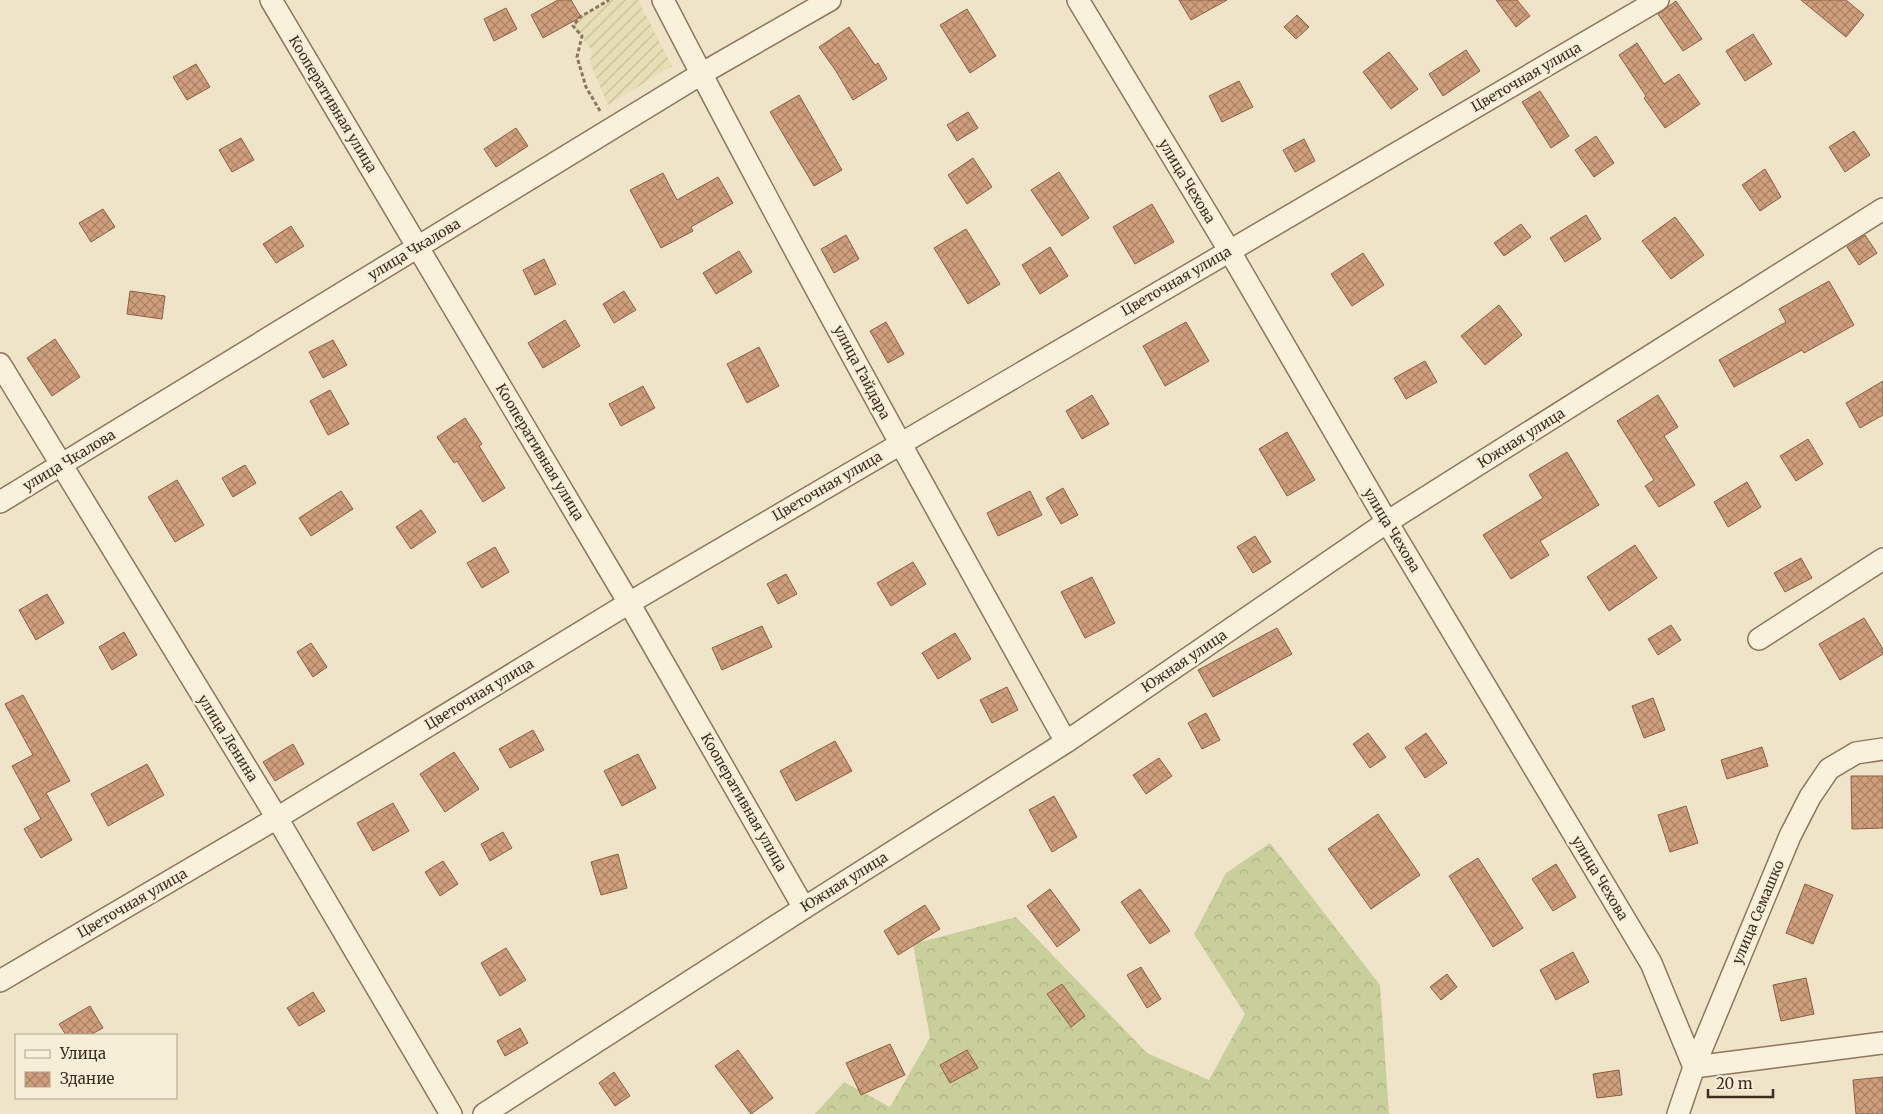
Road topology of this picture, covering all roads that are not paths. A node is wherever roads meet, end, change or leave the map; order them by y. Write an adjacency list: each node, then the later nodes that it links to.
1 (271, 0): 8 (street, Кооперативная улица)
2 (663, 0): 6 (street, улица Гайдара)
3 (830, 0): 6 (street, улица Чкалова)
4 (1078, 0): 9 (street, улица Чехова)
5 (1658, 0): 9 (street, Цветочная улица)
6 (701, 74): 8 (street, улица Чкалова); 11 (street, улица Гайдара)
7 (1883, 209): 14 (street, Южная улица)
8 (418, 246): 12 (street, улица Чкалова); 16 (street, Кооперативная улица)
9 (1229, 250): 11 (street, Цветочная улица); 14 (street, улица Чехова)
10 (0, 364): 12 (street, улица Ленина)
11 (900, 443): 16 (street, Цветочная улица); 18 (street, улица Гайдара)
12 (61, 466): 13 (street, улица Чкалова); 20 (street, улица Ленина)
13 (0, 502)
14 (1387, 522): 18 (street, Южная улица); 24 (street, улица Чехова)
15 (1883, 559): 17 (street)
16 (629, 603): 20 (street, Цветочная улица); 21 (street, Кооперативная улица)
17 (1759, 639)
18 (1066, 742): 21 (street, Южная улица)
19 (1883, 749): 24 (street, улица Семашко)
20 (277, 818): 22 (street, Цветочная улица); 25 (street, улица Ленина)
21 (804, 908): 26 (street, Южная улица)
22 (0, 981)
23 (1883, 1042): 24 (street)
24 (1694, 1067): 27 (street, улица Семашко)
25 (451, 1114)
26 (484, 1114)
27 (1678, 1114)

